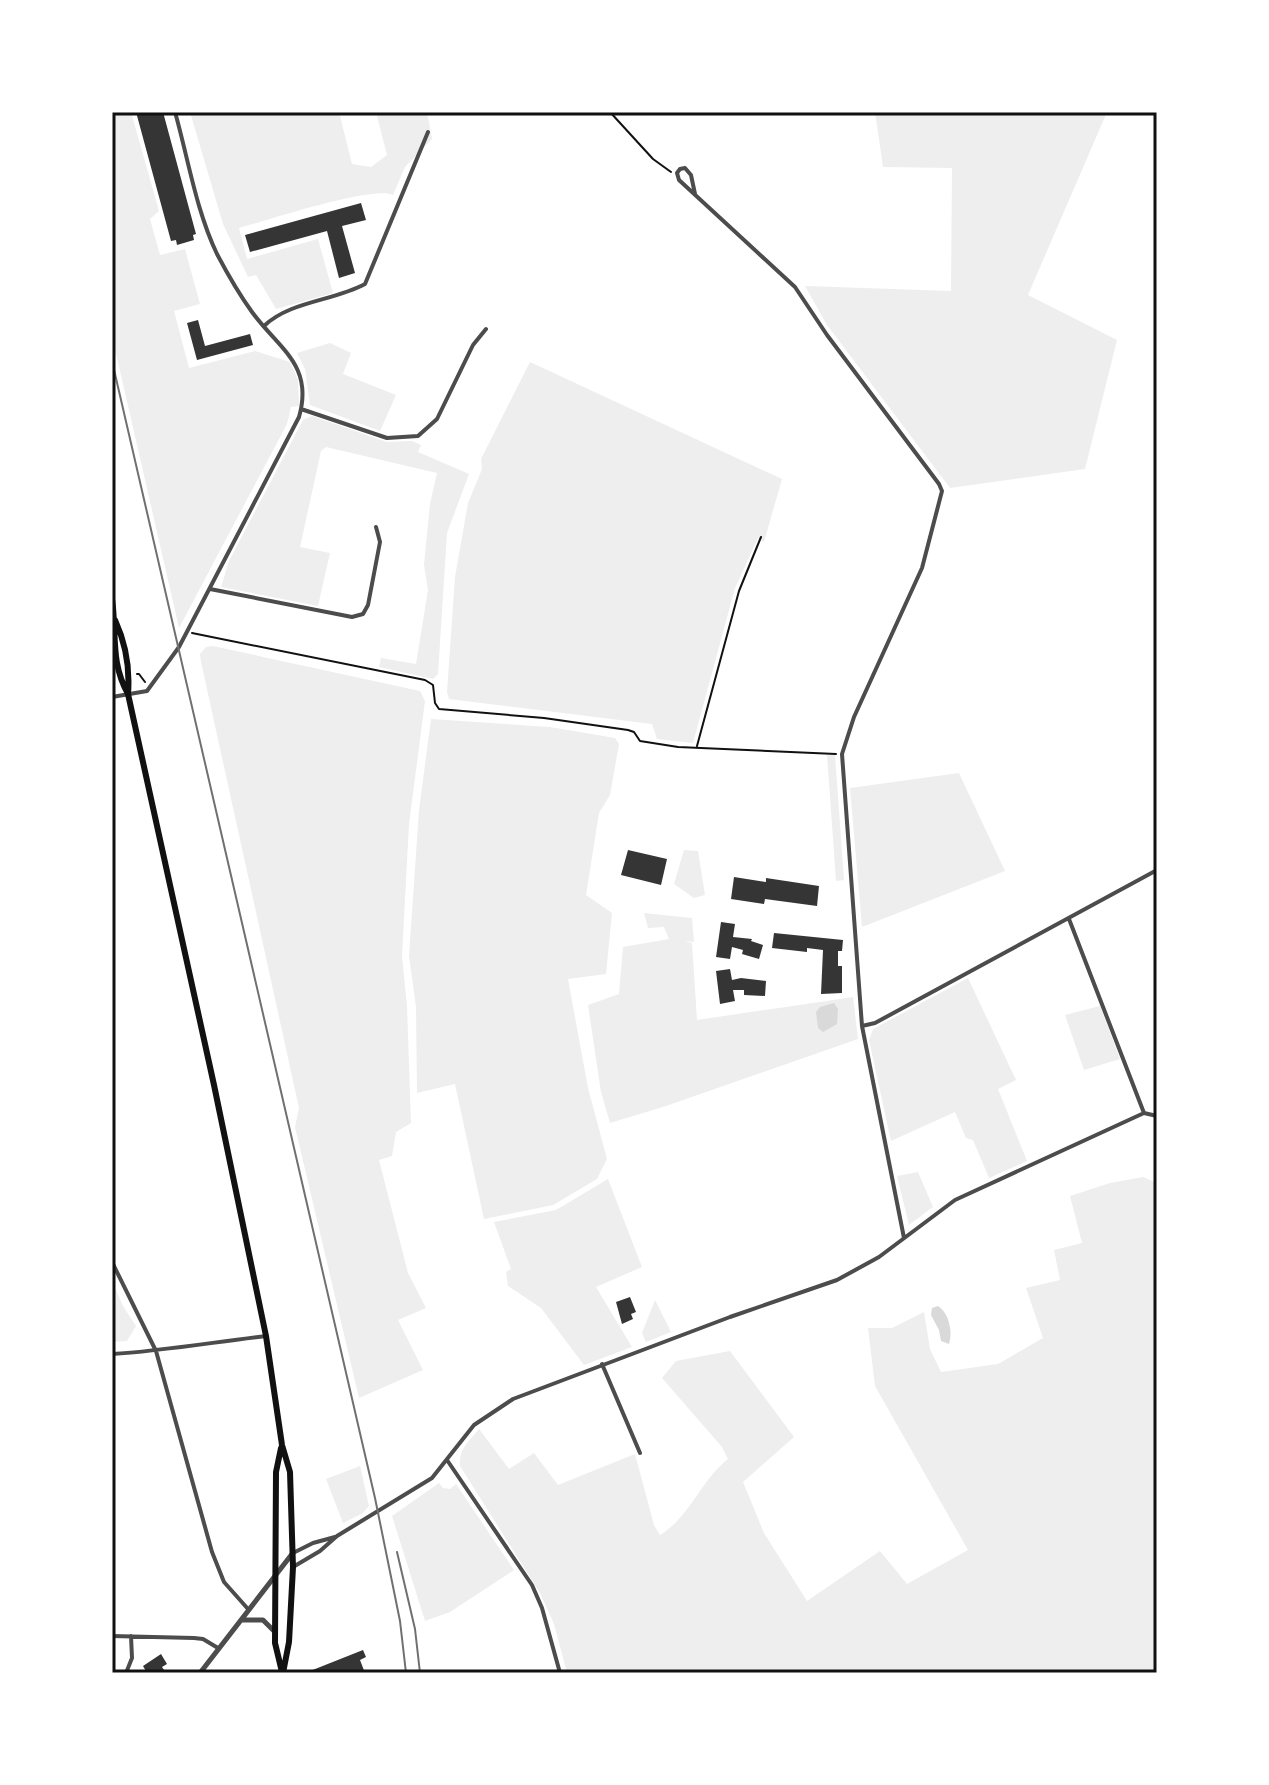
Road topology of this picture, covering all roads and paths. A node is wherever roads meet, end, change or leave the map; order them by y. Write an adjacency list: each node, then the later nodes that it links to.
1 (175, 112): 6 (street)
2 (610, 112): 4 (path)
3 (428, 132): 6 (street)
4 (678, 178): 5 (street); 5 (street)
5 (695, 194): 17 (street)
6 (264, 326): 8 (street)
7 (486, 329): 8 (street)
8 (301, 409): 11 (street)
9 (376, 527): 11 (street)
10 (761, 537): 16 (path)
11 (210, 589): 13 (street)
12 (112, 599): 14 (main road)
13 (187, 632): 14 (street); 16 (path)
14 (128, 694): 15 (street); 25 (main road)
15 (112, 697)
16 (696, 747): 17 (path)
17 (842, 754): 20 (street)
18 (1157, 870): 19 (street)
19 (1069, 919): 20 (street); 21 (street)
20 (862, 1026): 23 (street)
21 (1144, 1113): 22 (street); 23 (street)
22 (1157, 1116)
23 (904, 1238): 28 (street)
24 (112, 1262): 26 (street)
25 (266, 1336): 26 (street); 29 (main road)
26 (156, 1351): 27 (street); 38 (street)
27 (112, 1354)
28 (602, 1364): 30 (street); 31 (street)
29 (282, 1445): 35 (main road); 37 (main road)
30 (640, 1453)
31 (447, 1460): 34 (street); 47 (street)
32 (112, 1493): 33 (street)
33 (112, 1503)
34 (337, 1536): 35 (street); 36 (street)
35 (293, 1553): 36 (main road); 37 (street)
36 (293, 1567): 37 (street); 46 (main road)
37 (276, 1576): 38 (street); 40 (main road)
38 (248, 1609): 39 (street)
39 (241, 1621): 40 (street); 43 (street)
40 (275, 1634): 46 (main road)
41 (112, 1636): 42 (street)
42 (131, 1636): 43 (street); 44 (street)
43 (218, 1648): 45 (street)
44 (126, 1673)
45 (200, 1673)
46 (283, 1673)
47 (560, 1673)

